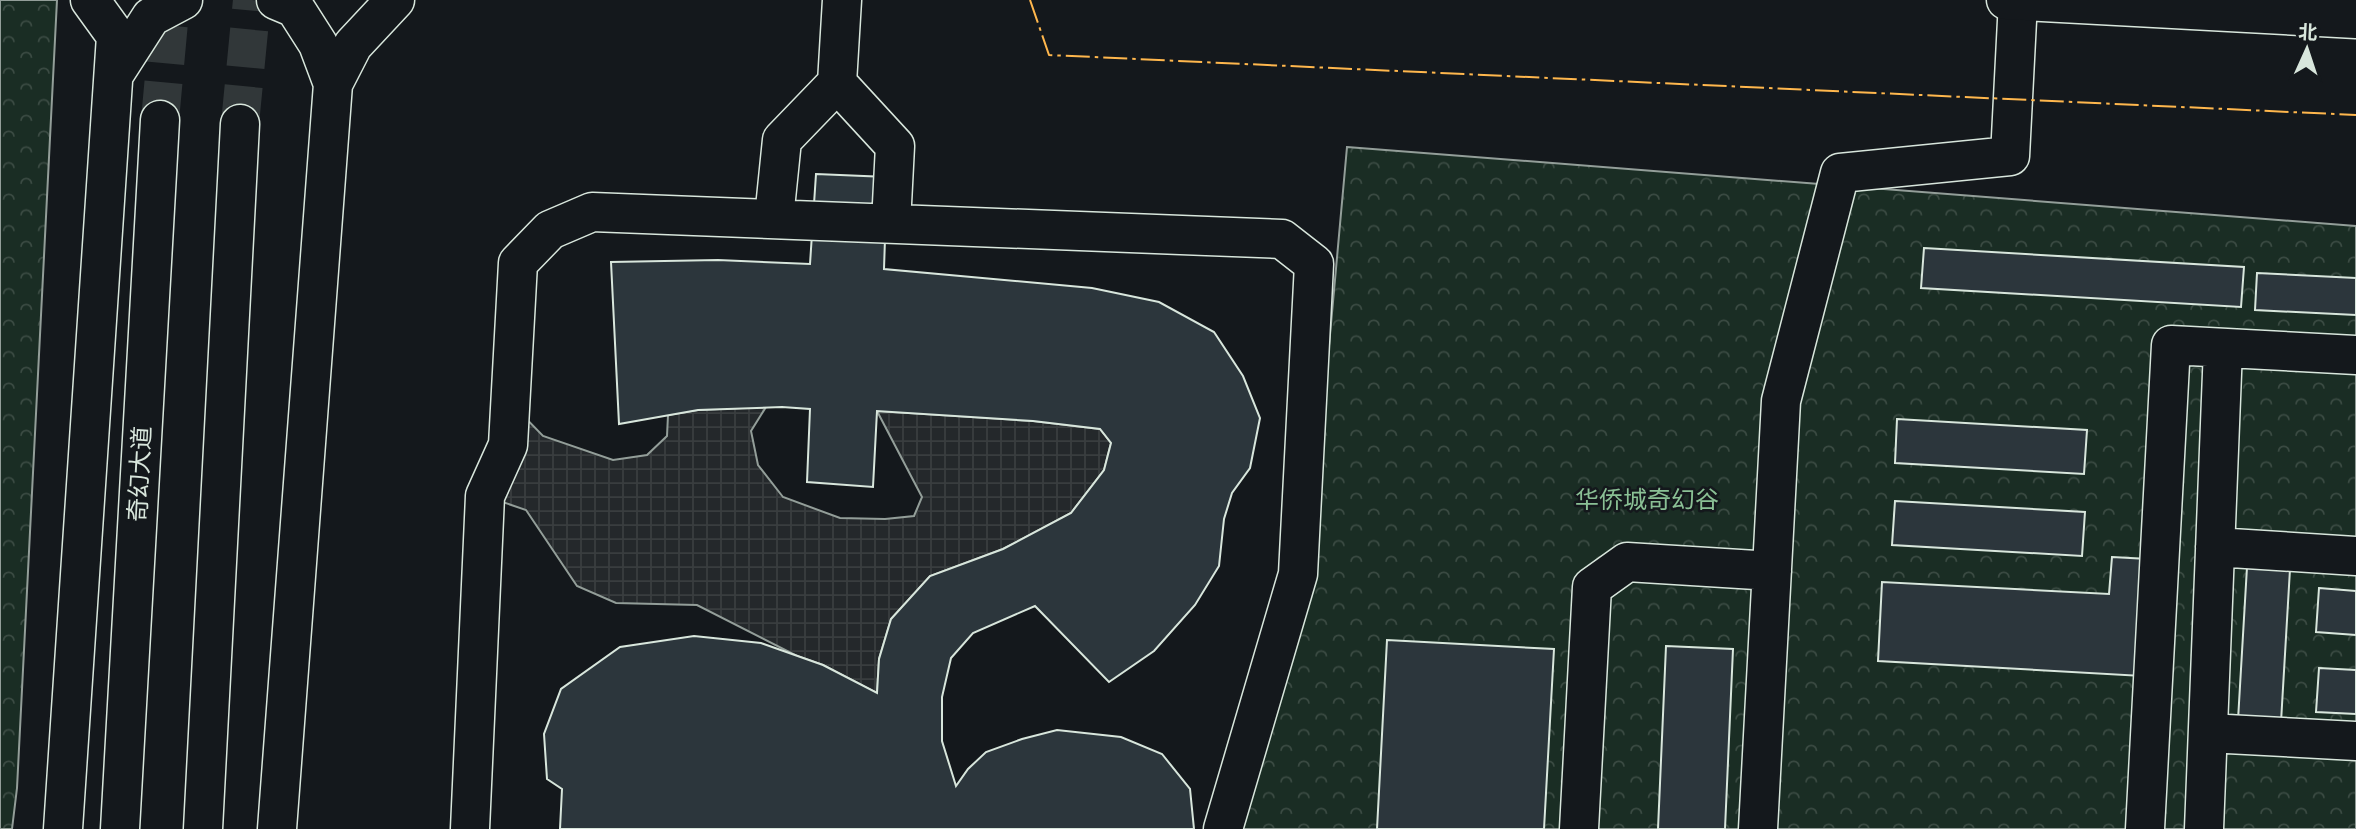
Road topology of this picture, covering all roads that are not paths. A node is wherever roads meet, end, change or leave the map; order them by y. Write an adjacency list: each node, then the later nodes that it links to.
1 (90, 0): 9 (street)
2 (183, 0): 9 (street)
3 (276, 0): 11 (street)
4 (395, 0): 11 (street)
5 (842, 0): 10 (street)
6 (2006, 0): 7 (street)
7 (2018, 1): 8 (street); 20 (street)
8 (2356, 19)
9 (114, 76): 23 (street)
10 (837, 83): 14 (street); 15 (street)
11 (333, 84): 26 (street)
12 (160, 120): 24 (street, 奇幻大道)
13 (240, 124): 25 (street)
14 (774, 218): 15 (street); 27 (street)
15 (891, 223): 28 (street)
16 (2223, 348): 17 (street); 18 (street); 31 (street)
17 (2356, 355)
18 (2215, 547): 19 (street); 21 (street)
19 (2356, 556)
20 (1772, 571): 29 (street); 30 (street)
21 (2208, 733): 22 (street); 32 (street)
22 (2356, 741)
23 (63, 829)
24 (120, 829)
25 (204, 829)
26 (277, 829)
27 (470, 829)
28 (1223, 829)
29 (1579, 829)
30 (1758, 829)
31 (2145, 829)
32 (2204, 829)

